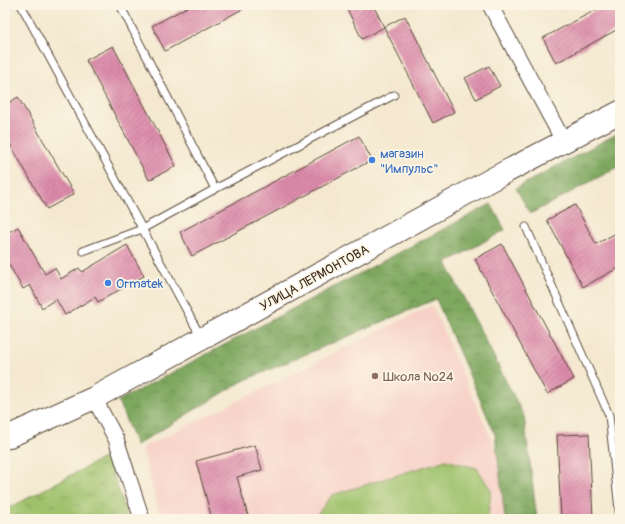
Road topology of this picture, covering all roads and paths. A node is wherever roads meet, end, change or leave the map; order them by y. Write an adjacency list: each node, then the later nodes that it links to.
1 (21, 5): 9 (lane)
2 (120, 5): 7 (lane)
3 (490, 5): 6 (street)
4 (394, 95): 7 (lane)
5 (620, 112): 6 (main road, УЛИЦА ЛЕРМОНТОВА)
6 (564, 142): 11 (main road, УЛИЦА ЛЕРМОНТОВА)
7 (215, 189): 9 (lane)
8 (526, 227): 15 (lane)
9 (142, 229): 10 (lane); 11 (lane)
10 (83, 251)
11 (202, 339): 12 (main road, УЛИЦА ЛЕРМОНТОВА)
12 (94, 398): 13 (main road, УЛИЦА ЛЕРМОНТОВА); 14 (street)
13 (5, 438)
14 (142, 519)
15 (620, 519)

